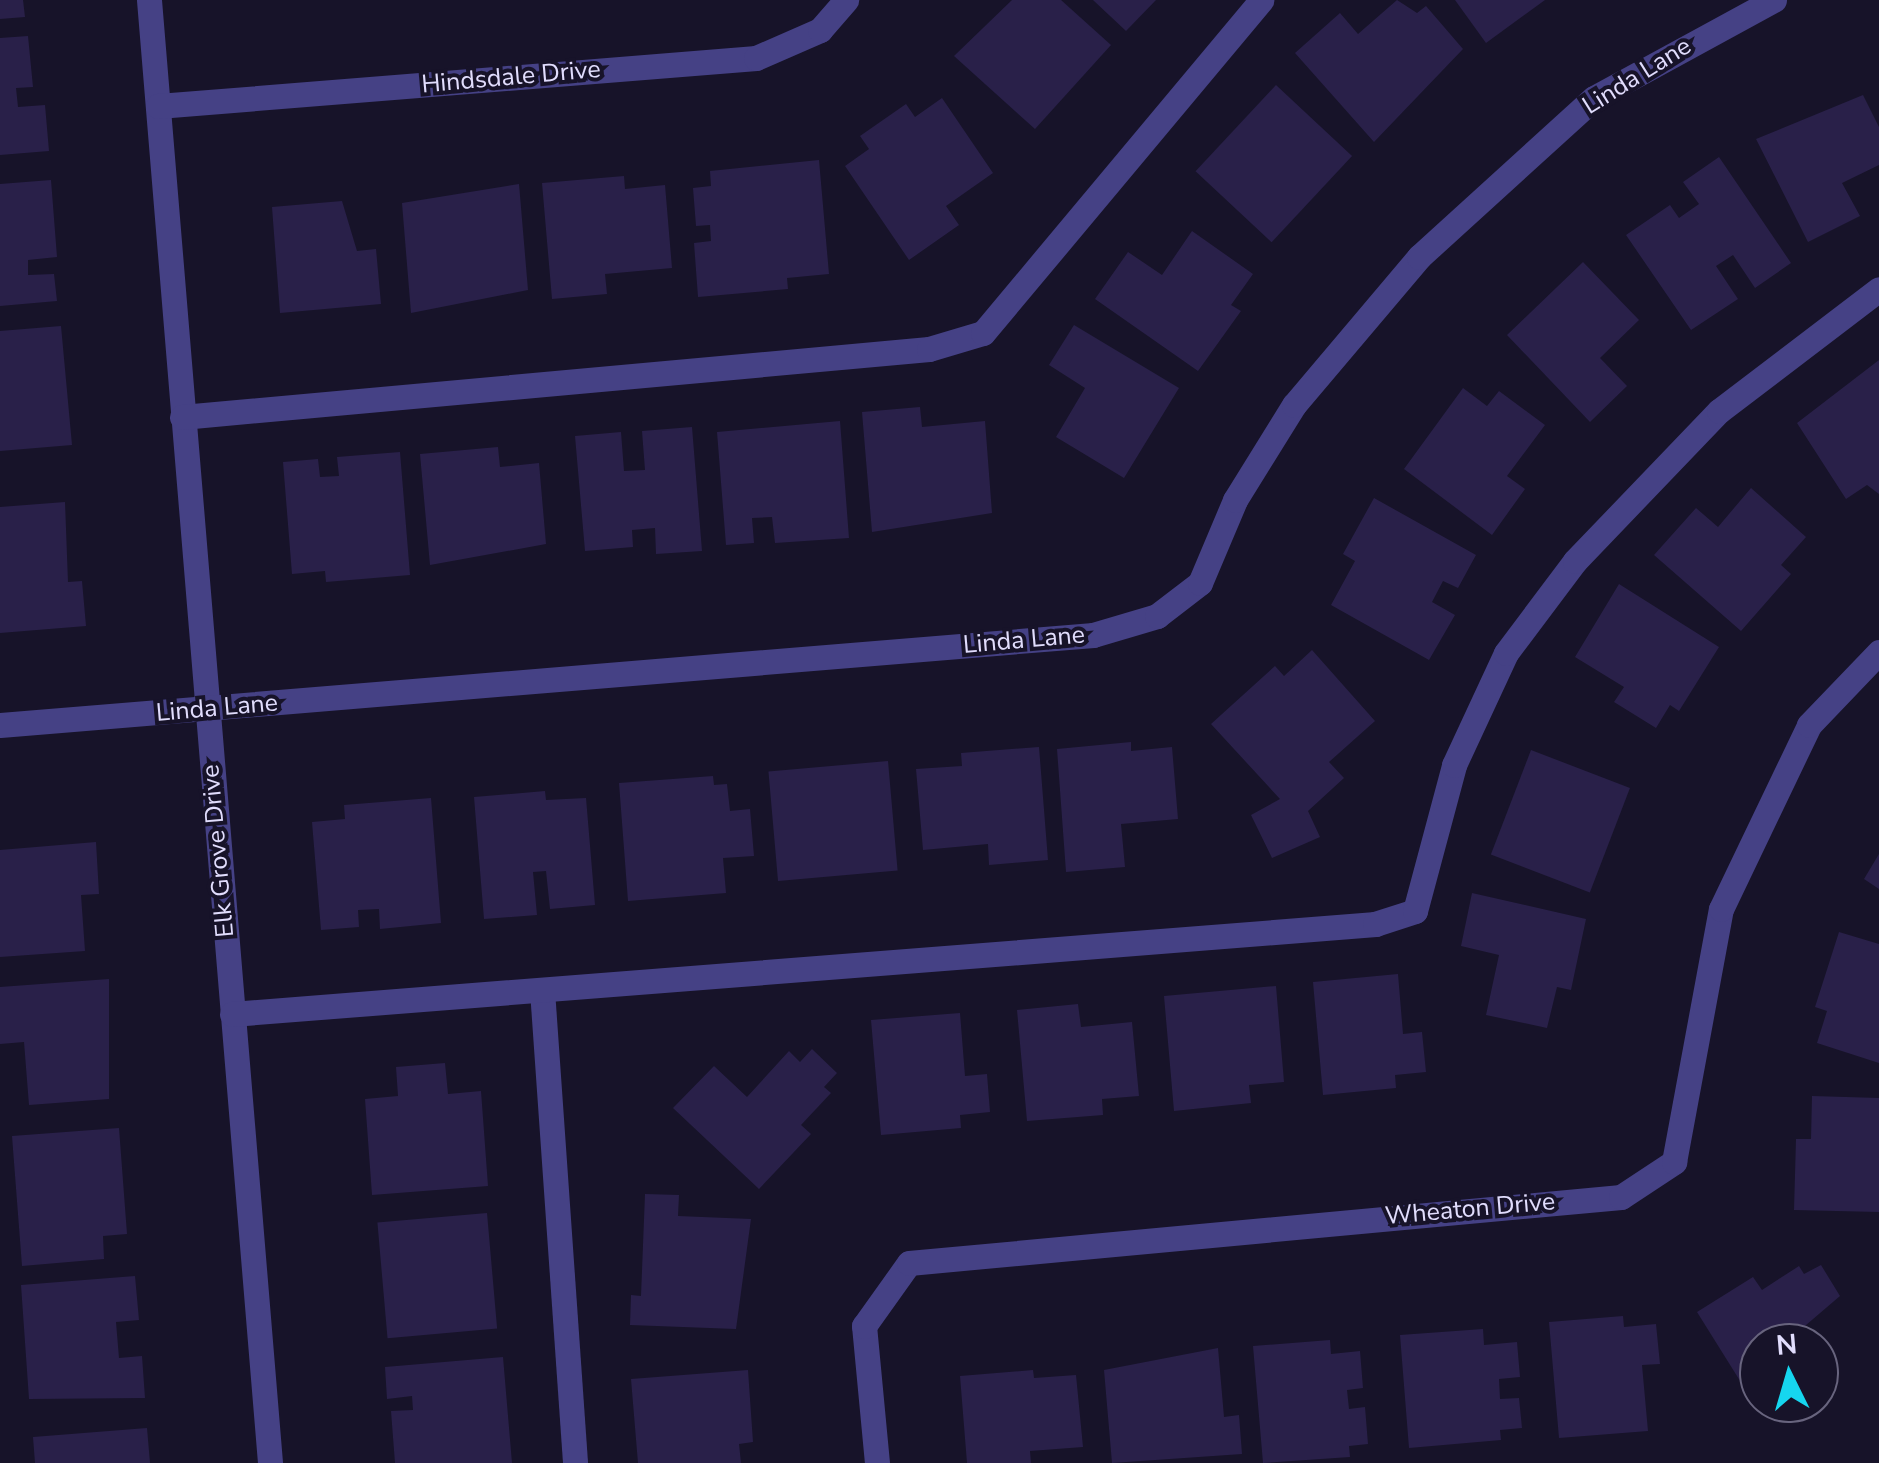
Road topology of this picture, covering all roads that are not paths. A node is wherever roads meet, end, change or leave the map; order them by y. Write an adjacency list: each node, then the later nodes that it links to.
1 (149, 0): 5 (street, Elk Grove Drive)
2 (846, 0): 5 (street, Hindsdale Drive)
3 (1260, 0): 7 (street)
4 (1774, 0): 9 (street, Linda Lane)
5 (158, 106): 7 (street, Elk Grove Drive)
6 (1879, 289): 11 (street)
7 (182, 416): 9 (street, Elk Grove Drive)
8 (1879, 652): 15 (street, Wheaton Drive)
9 (206, 709): 10 (street, Linda Lane); 12 (street, Elk Grove Drive)
10 (0, 725)
11 (542, 990): 12 (street); 14 (street)
12 (232, 1014): 13 (street, Elk Grove Drive)
13 (270, 1463)
14 (575, 1463)
15 (877, 1463)

